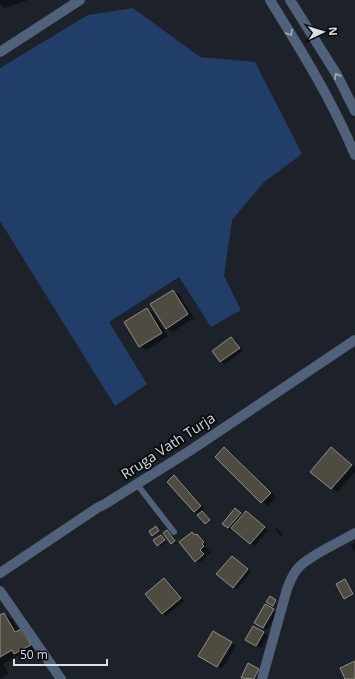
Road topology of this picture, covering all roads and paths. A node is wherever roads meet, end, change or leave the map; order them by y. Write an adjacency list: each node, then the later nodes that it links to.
1 (80, 0): 4 (street)
2 (270, 0): 6 (street, one-way to 6)
3 (290, 0): 5 (street, one-way to 3)
4 (0, 52)
5 (355, 111)
6 (355, 155)
7 (354, 339): 8 (street, Rruga Vath Turja)
8 (136, 483): 9 (lane); 11 (street, Rruga Vath Turja)
9 (174, 532)
10 (355, 533): 14 (street)
11 (0, 573)
12 (0, 590): 13 (street)
13 (61, 679)
14 (262, 679)

